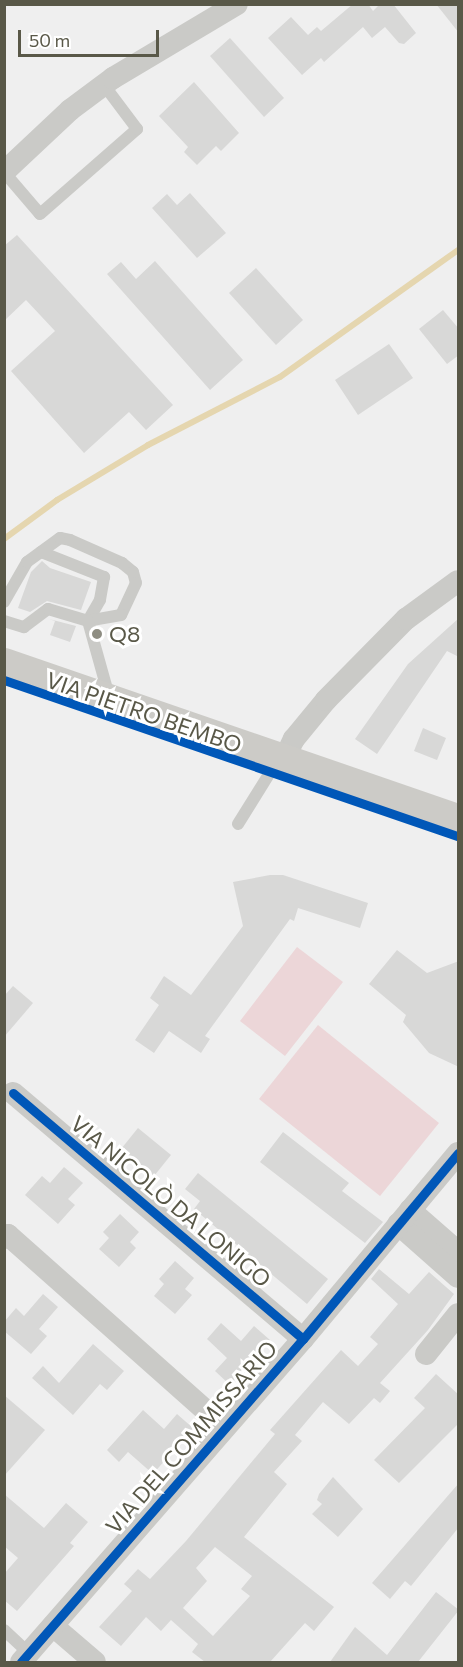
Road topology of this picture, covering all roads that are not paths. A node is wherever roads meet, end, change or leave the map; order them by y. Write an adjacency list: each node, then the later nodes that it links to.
1 (237, 4): 2 (street)
2 (104, 85): 3 (street); 3 (lane)
3 (4, 172)
4 (41, 552): 6 (lane); 8 (lane); 8 (lane)
5 (459, 581): 11 (street)
6 (4, 602)
7 (4, 621): 8 (lane)
8 (88, 621): 10 (lane)
9 (4, 664): 10 (main road, VIA PIETRO BEMBO)
10 (110, 700): 11 (main road, VIA PIETRO BEMBO)
11 (284, 760): 12 (main road, VIA PIETRO BEMBO); 13 (lane)
12 (459, 820)
13 (238, 824)
14 (13, 1093): 21 (street, VIA NICOLÒ DA LONIGO)
15 (459, 1153): 16 (street, VIA DEL COMMISSARIO)
16 (404, 1217): 18 (street); 19 (street); 21 (street, VIA DEL COMMISSARIO)
17 (4, 1238): 23 (street, VIA DEL COMMISSARIO)
18 (459, 1252)
19 (459, 1277)
20 (459, 1314): 22 (street)
21 (303, 1339): 23 (street, VIA DEL COMMISSARIO)
22 (426, 1354)
23 (225, 1428): 24 (street, VIA DEL COMMISSARIO)
24 (53, 1626): 26 (street, VIA DEL COMMISSARIO); 27 (street)
25 (4, 1630): 26 (lane)
26 (25, 1658)
27 (95, 1662)

